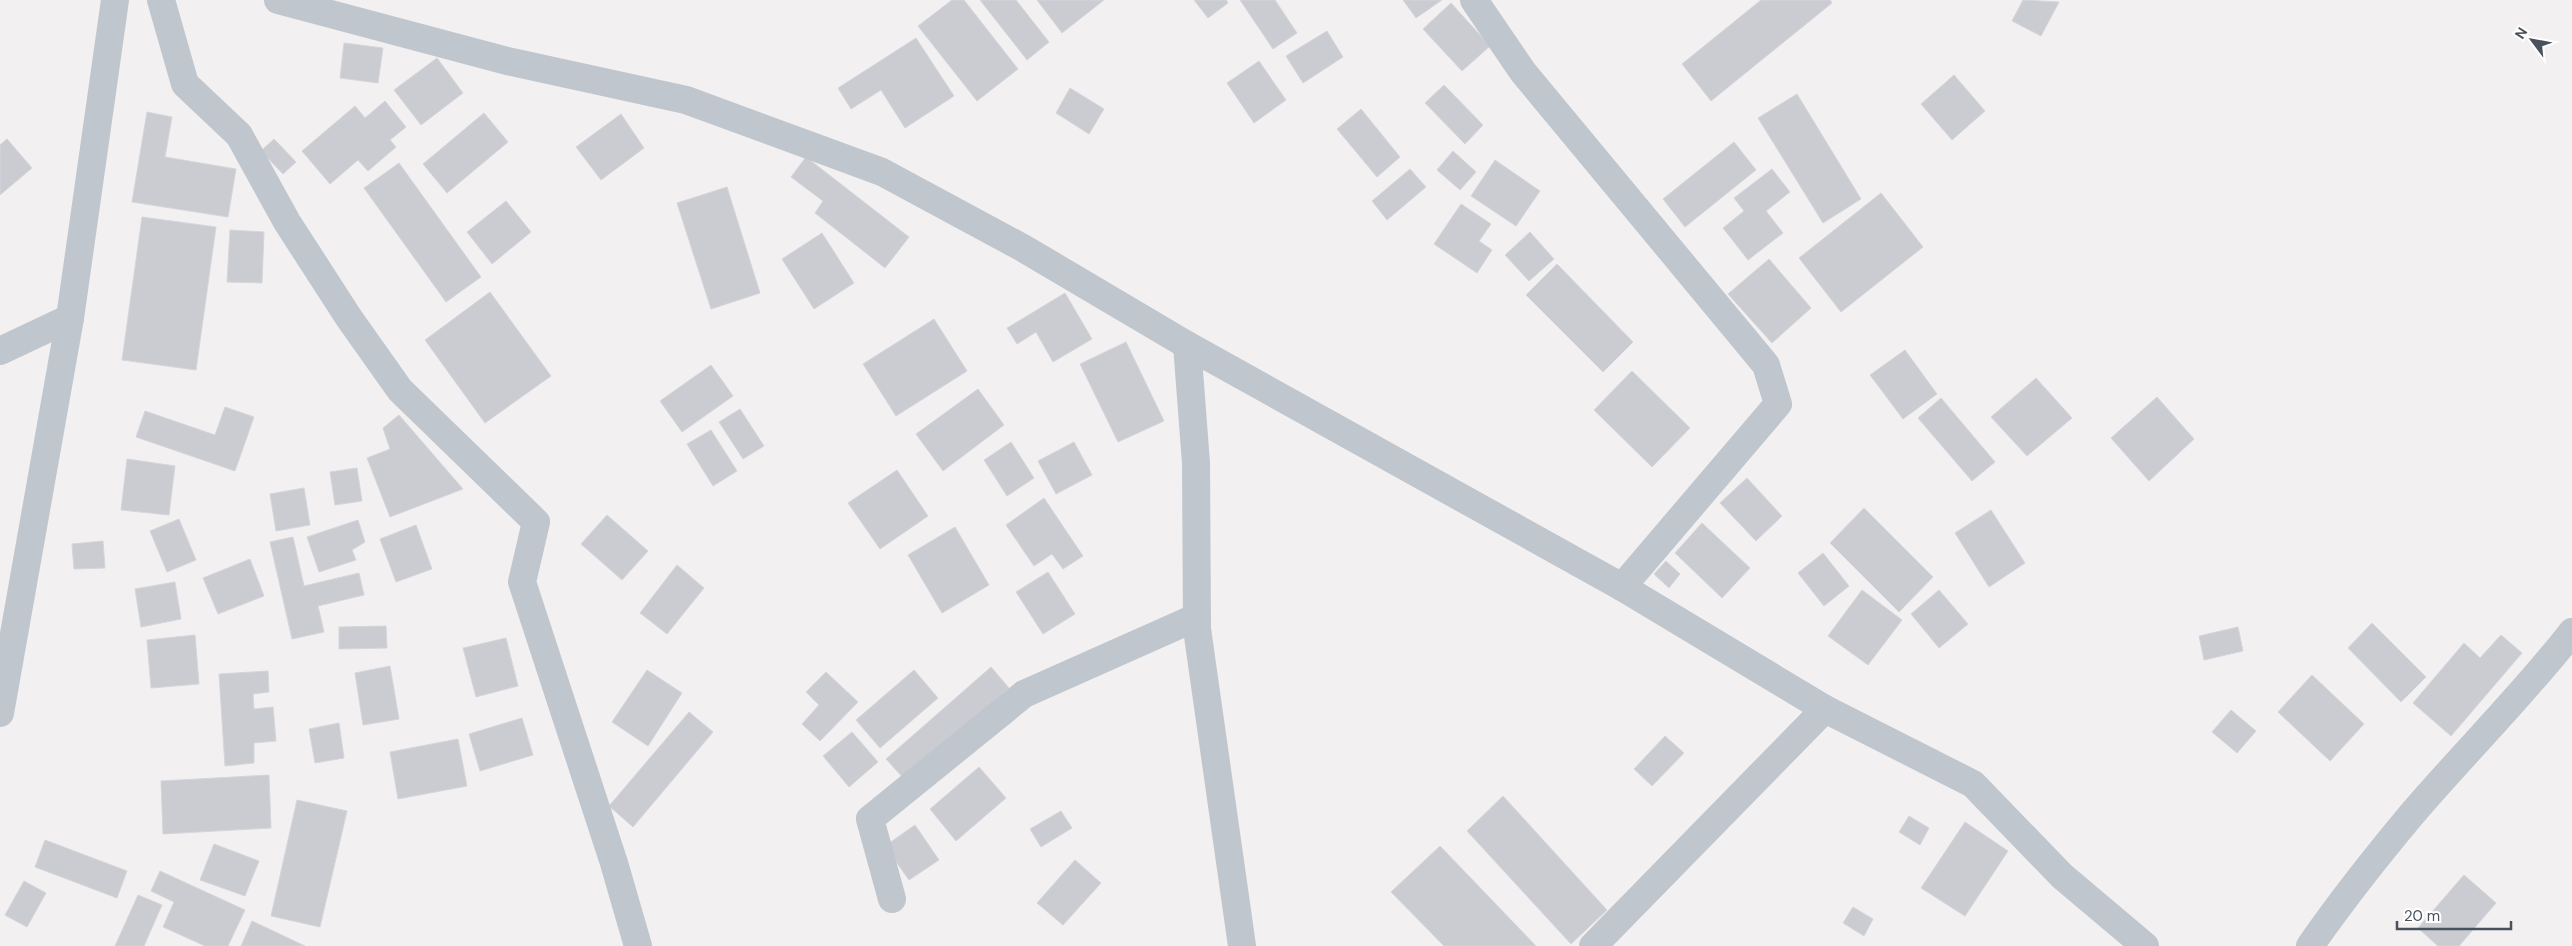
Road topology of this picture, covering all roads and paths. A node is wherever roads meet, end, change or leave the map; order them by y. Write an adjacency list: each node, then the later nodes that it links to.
1 (115, 0): 5 (street)
2 (161, 0): 14 (street)
3 (278, 0): 6 (street)
4 (1474, 0): 8 (street)
5 (70, 318): 7 (street); 12 (street)
6 (1187, 345): 8 (street); 9 (street)
7 (0, 351)
8 (1622, 587): 11 (street)
9 (1197, 617): 13 (street); 15 (street)
10 (2572, 632): 18 (street)
11 (1824, 710): 16 (street); 17 (street)
12 (0, 713)
13 (892, 899)
14 (638, 946)
15 (1242, 946)
16 (1593, 946)
17 (2145, 946)
18 (2310, 946)

